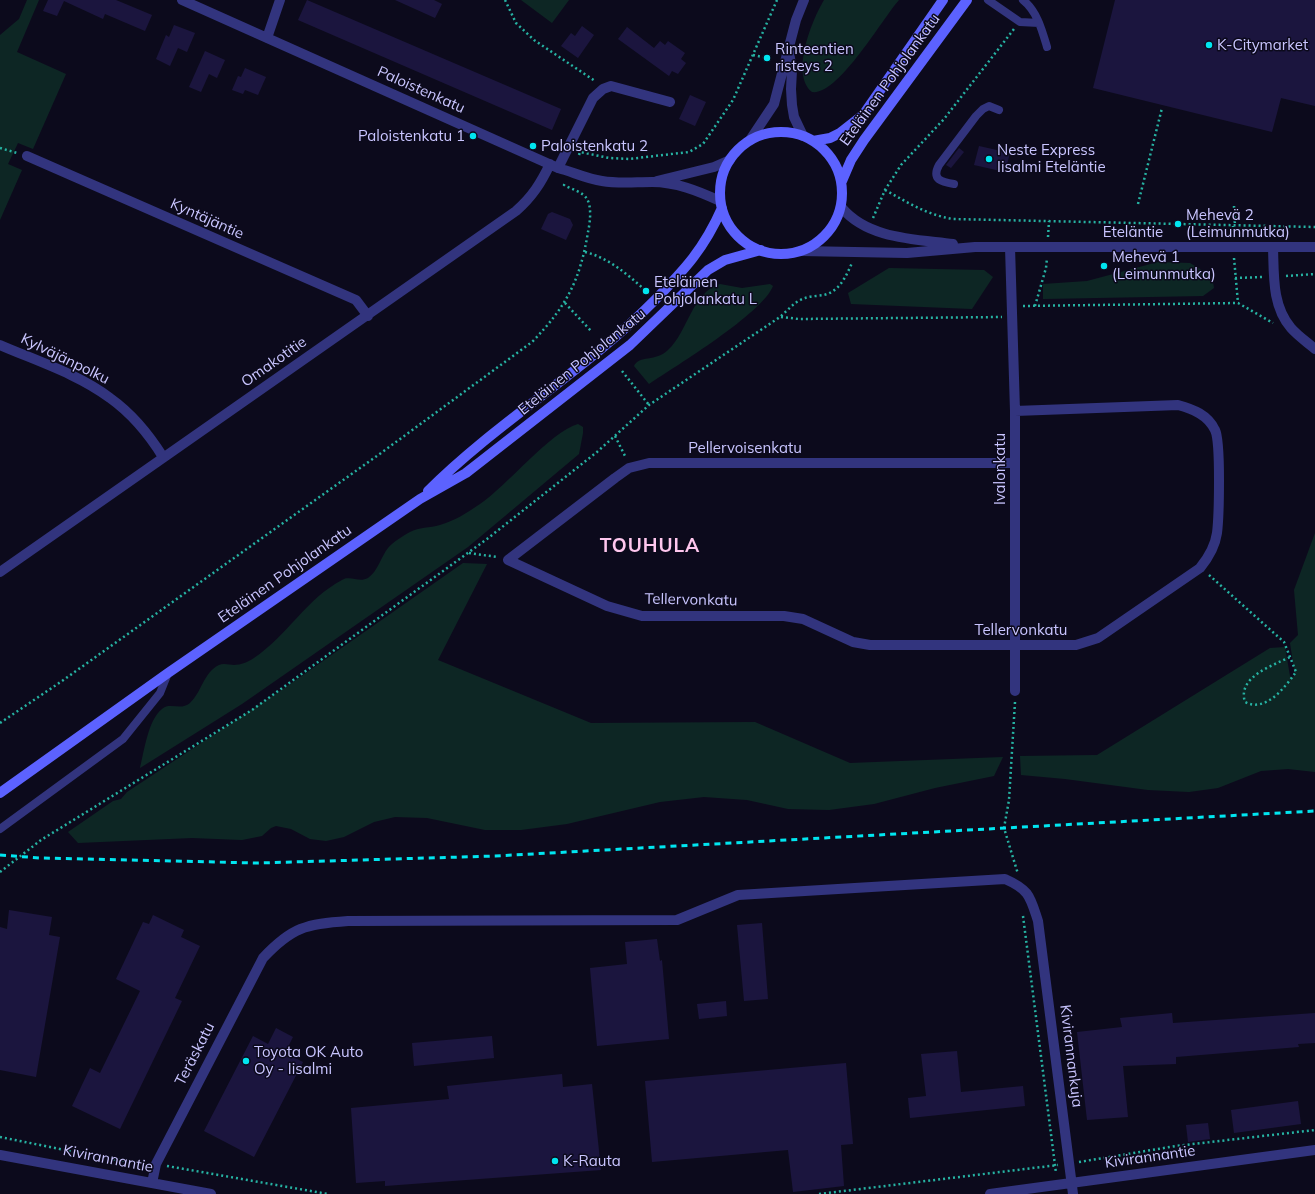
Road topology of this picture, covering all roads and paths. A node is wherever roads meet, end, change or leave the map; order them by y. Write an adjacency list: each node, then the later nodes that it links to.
1 (182, 0): 12 (street, Paloistenkatu)
2 (280, 0): 12 (street)
3 (505, 0): 17 (path)
4 (777, 0): 15 (path)
5 (804, 0): 14 (street)
6 (943, 0): 23 (main road, Eteläinen Pohjolankatu)
7 (967, 0): 30 (main road, Eteläinen Pohjolankatu)
8 (988, 0): 10 (lane)
9 (1023, 0): 11 (lane)
10 (1020, 22): 11 (lane); 33 (path)
11 (1039, 23): 13 (lane)
12 (267, 38): 28 (street, Paloistenkatu)
13 (1047, 47)
14 (789, 52): 21 (street); 22 (street)
15 (753, 54): 16 (path); 26 (path)
16 (767, 58)
17 (603, 89): 18 (street); 28 (street, Omakotitie)
18 (670, 102)
19 (1162, 108): 35 (path)
20 (999, 110): 32 (lane)
21 (803, 136): 22 (main road); 23 (main road)
22 (750, 140): 27 (main road)
23 (813, 141): 30 (main road)
24 (0, 148): 25 (path)
25 (27, 156): 56 (street, Kyntäjäntie)
26 (577, 158)
27 (730, 160): 31 (street, Paloistenkatu); 34 (main road)
28 (554, 166): 31 (street, Paloistenkatu); 56 (street, Omakotitie)
29 (567, 178): 49 (path)
30 (842, 181): 37 (main road)
31 (653, 182): 34 (street, Paloistenkatu)
32 (954, 184)
33 (885, 190): 38 (path); 39 (path)
34 (721, 204): 47 (main road); 69 (main road, Eteläinen Pohjolankatu)
35 (1138, 204)
36 (1234, 206): 40 (path)
37 (842, 208): 42 (street, Eteläntie); 48 (main road)
38 (872, 220)
39 (1049, 221): 40 (path); 44 (path)
40 (1234, 226): 41 (path)
41 (1315, 227)
42 (975, 247): 43 (street, Eteläntie); 48 (street, Eteläntie)
43 (1010, 247): 44 (street, Eteläntie); 54 (street, Ivalonkatu)
44 (1047, 247): 46 (street, Eteläntie); 55 (path)
45 (1315, 247): 46 (street, Eteläntie)
46 (1273, 248): 61 (street)
47 (761, 250): 48 (main road); 69 (main road, Eteläinen Pohjolankatu)
48 (801, 251)
49 (585, 252): 52 (path); 53 (path)
50 (852, 263): 57 (path)
51 (1235, 278): 55 (path)
52 (646, 291)
53 (565, 303): 59 (path); 78 (path)
54 (1012, 306): 55 (path); 58 (street, Ivalonkatu)
55 (1036, 306)
56 (368, 316): 66 (street, Omakotitie)
57 (780, 317): 58 (path); 63 (path)
58 (1011, 317): 64 (street, Ivalonkatu)
59 (592, 332)
60 (0, 345): 66 (street, Kylväjänpolku)
61 (1315, 349)
62 (622, 371): 63 (path)
63 (650, 405): 65 (path)
64 (1015, 411): 67 (street, Ivalonkatu); 72 (street, Tellervonkatu)
65 (615, 436): 68 (path); 70 (path)
66 (163, 457): 73 (street, Omakotitie)
67 (1015, 463): 68 (street, Pellervoisenkatu); 74 (street, Ivalonkatu)
68 (629, 468): 71 (street, Pellervoisenkatu)
69 (420, 499): 76 (main road, Eteläinen Pohjolankatu)
70 (468, 553): 71 (path); 81 (path)
71 (508, 560): 74 (street, Tellervonkatu)
72 (1200, 568): 74 (street, Tellervonkatu); 75 (path)
73 (0, 572)
74 (1016, 645): 77 (street, Ivalonkatu)
75 (1290, 657): 75 (path)
76 (168, 673): 79 (main road, Eteläinen Pohjolankatu); 80 (lane)
77 (1015, 691): 82 (path)
78 (0, 723)
79 (0, 793)
80 (0, 829)
81 (0, 872)
82 (1019, 886): 90 (street, Teräskatu); 91 (street, Kivirannankuja)
83 (1022, 909): 88 (path)
84 (0, 1137): 87 (path)
85 (1315, 1150): 91 (street, Kivirannantie)
86 (0, 1155): 90 (street, Kivirannantie)
87 (144, 1162)
88 (1055, 1165)
89 (176, 1167): 93 (path)
90 (152, 1183): 92 (street, Kivirannantie)
91 (1072, 1183): 94 (street, Kivirannantie); 95 (street, Kivirannankuja)
92 (211, 1194)
93 (328, 1194)
94 (990, 1194)
95 (1072, 1194)

